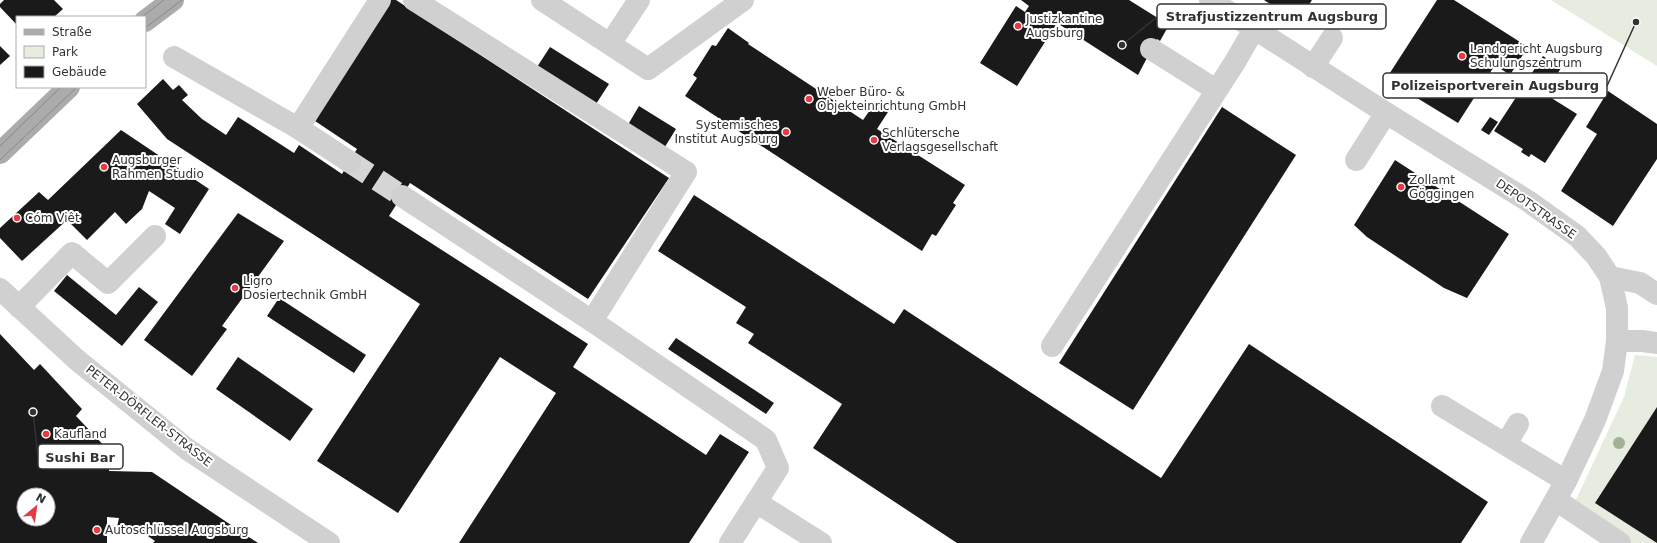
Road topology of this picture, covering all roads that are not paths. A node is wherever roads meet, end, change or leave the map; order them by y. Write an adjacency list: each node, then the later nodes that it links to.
1 (173, 0): 8 (main road)
2 (380, 0): 18 (street)
3 (414, 0): 28 (street)
4 (542, 0): 11 (street)
5 (639, 0): 11 (street)
6 (743, 0): 11 (street)
7 (1210, 0): 9 (street, DEPOTSTRASSE)
8 (146, 20)
9 (1254, 28): 14 (street, DEPOTSTRASSE); 16 (street)
10 (1332, 38): 14 (street)
11 (610, 44)
12 (1151, 49): 16 (street)
13 (174, 56): 18 (street)
14 (1313, 67): 17 (street, DEPOTSTRASSE)
15 (68, 88): 19 (main road)
16 (1216, 90): 31 (street)
17 (1386, 113): 20 (street); 24 (street, DEPOTSTRASSE)
18 (298, 128): 21 (street)
19 (0, 153)
20 (1356, 160)
21 (350, 162)
22 (402, 196): 28 (street)
23 (156, 236): 27 (street)
24 (1610, 277): 26 (street); 29 (street, DEPOTSTRASSE)
25 (0, 289): 27 (street, PETER-DÖRFLER-STRASSE)
26 (1657, 294)
27 (19, 307): 38 (street, PETER-DÖRFLER-STRASSE)
28 (592, 321): 37 (street)
29 (1617, 342): 30 (street); 35 (street, DEPOTSTRASSE)
30 (1657, 343)
31 (1052, 346)
32 (1442, 406): 34 (street)
33 (1518, 424): 34 (street)
34 (1506, 444): 35 (street)
35 (1566, 481): 36 (street, DEPOTSTRASSE)
36 (1556, 500): 41 (street, DEPOTSTRASSE); 42 (street)
37 (756, 502): 39 (street); 40 (street)
38 (329, 543)
39 (730, 543)
40 (821, 543)
41 (1531, 543)
42 (1620, 543)

